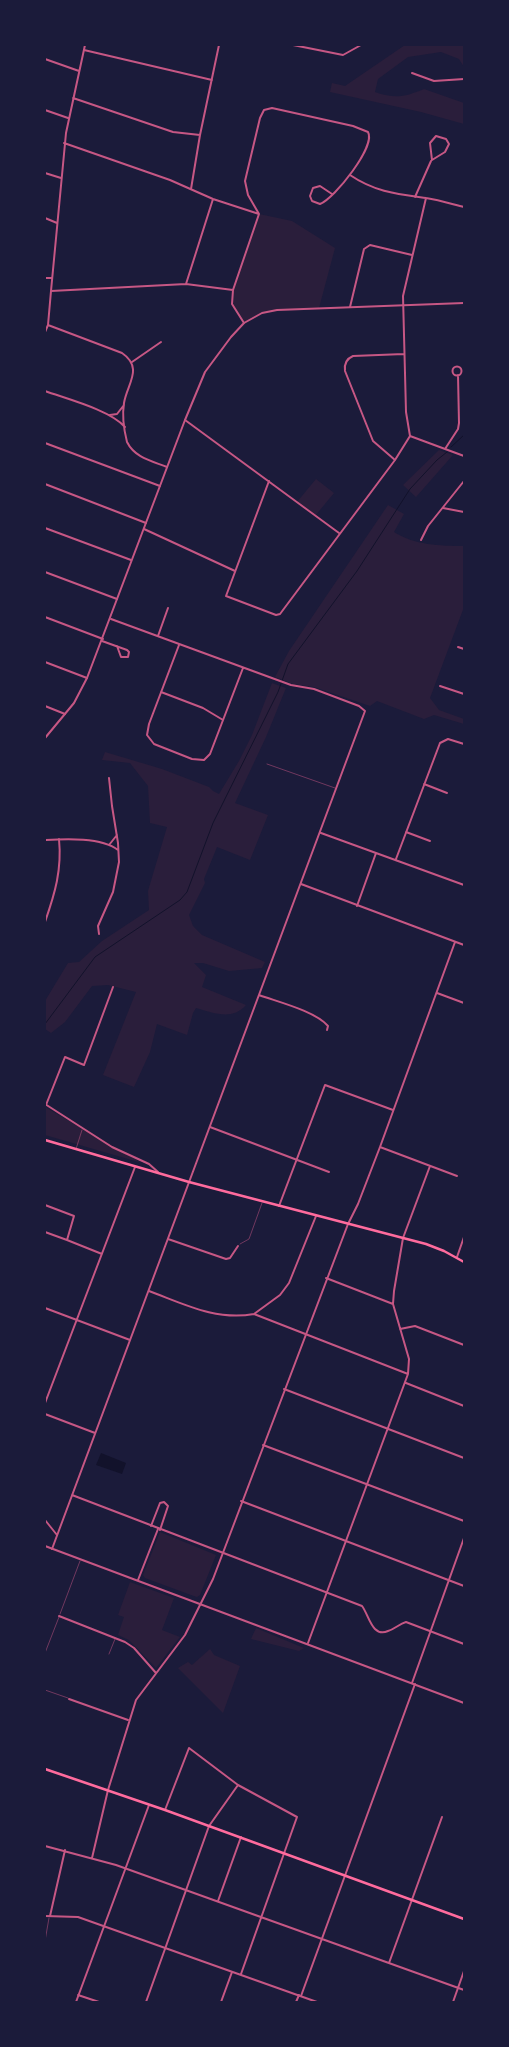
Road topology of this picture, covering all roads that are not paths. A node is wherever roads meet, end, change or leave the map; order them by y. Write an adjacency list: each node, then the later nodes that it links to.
1 (84, 45): 5 (street)
2 (219, 45): 10 (street)
3 (293, 45): 4 (street)
4 (361, 45)
5 (84, 50): 7 (street); 10 (street)
6 (45, 59): 7 (street)
7 (79, 71): 11 (street)
8 (412, 74): 9 (street)
9 (464, 79)
10 (212, 80): 14 (street)
11 (73, 98): 13 (street); 14 (street)
12 (45, 110): 13 (street)
13 (68, 118): 15 (street)
14 (200, 135): 20 (street)
15 (64, 144): 19 (street); 20 (street)
16 (432, 160): 16 (street); 22 (street)
17 (45, 173): 19 (street)
18 (350, 175): 21 (street); 22 (street); 26 (street)
19 (61, 178): 28 (street)
20 (191, 190): 24 (street)
21 (332, 194): 21 (street)
22 (415, 197): 23 (street)
23 (426, 198): 25 (street); 29 (street)
24 (213, 199): 26 (street); 32 (street)
25 (464, 207)
26 (259, 214): 33 (street)
27 (45, 218): 28 (street)
28 (57, 223): 31 (street)
29 (412, 255): 36 (street); 37 (street)
30 (45, 278): 31 (street)
31 (52, 278): 34 (street)
32 (186, 284): 33 (street); 34 (street)
33 (234, 290): 38 (street)
34 (51, 292): 39 (street)
35 (464, 303): 36 (street)
36 (403, 305): 37 (street); 42 (street)
37 (350, 307): 38 (street)
38 (244, 324): 48 (street)
39 (48, 325): 40 (street); 43 (street)
40 (45, 332)
41 (161, 342): 43 (street)
42 (404, 354): 50 (street); 54 (street)
43 (132, 362): 46 (street)
44 (458, 375): 52 (street)
45 (45, 391): 47 (street)
46 (124, 405): 47 (street); 49 (street)
47 (109, 415): 49 (street)
48 (185, 420): 55 (street); 56 (street)
49 (124, 427): 55 (street)
50 (410, 436): 52 (street); 54 (street)
51 (45, 443): 59 (street)
52 (445, 449): 53 (street)
53 (464, 456)
54 (395, 460): 65 (street)
55 (167, 467): 59 (street)
56 (268, 481): 65 (street); 68 (street)
57 (464, 481): 60 (street)
58 (45, 484): 62 (street)
59 (160, 486): 62 (street)
60 (443, 508): 61 (street); 66 (street)
61 (464, 512)
62 (146, 523): 64 (street)
63 (45, 528): 67 (street)
64 (143, 529): 67 (street); 68 (street)
65 (339, 534): 68 (street)
66 (421, 540)
67 (131, 560): 70 (street)
68 (235, 571)
69 (45, 572): 70 (street)
70 (117, 599): 73 (street)
71 (168, 608): 74 (street)
72 (45, 617): 75 (street)
73 (111, 619): 74 (street); 75 (street)
74 (158, 636): 76 (street)
75 (103, 640): 77 (street); 82 (street)
76 (179, 645): 81 (street); 84 (street)
77 (117, 646): 77 (street)
78 (458, 646): 79 (street)
79 (464, 649)
80 (45, 662): 82 (street)
81 (242, 668): 88 (street); 94 (street)
82 (86, 678): 87 (street)
83 (440, 686): 85 (street)
84 (161, 692): 88 (street); 88 (street)
85 (464, 694)
86 (45, 706): 87 (street)
87 (65, 714): 89 (street)
88 (224, 720)
89 (45, 738)
90 (464, 744): 93 (street)
91 (267, 764): 94 (lane)
92 (109, 778): 98 (street)
93 (424, 784): 95 (street); 96 (street)
94 (336, 789): 97 (street)
95 (447, 793)
96 (406, 832): 101 (street); 105 (street)
97 (320, 833): 104 (street); 106 (street)
98 (117, 836): 102 (street); 103 (street)
99 (59, 839): 100 (street); 102 (street); 109 (street)
100 (45, 840)
101 (430, 841)
102 (108, 845): 103 (street)
103 (119, 851): 110 (street)
104 (376, 852): 105 (street); 108 (street)
105 (396, 859): 107 (street)
106 (301, 884): 108 (street); 115 (street)
107 (464, 885)
108 (357, 906): 111 (street)
109 (45, 922)
110 (99, 934)
111 (455, 942): 112 (street); 114 (street)
112 (464, 945)
113 (113, 987): 118 (street)
114 (437, 993): 116 (street); 119 (street)
115 (259, 995): 117 (street); 120 (street)
116 (464, 1003)
117 (327, 1030)
118 (45, 1104): 121 (street)
119 (393, 1110): 123 (street); 125 (street)
120 (210, 1127): 125 (street); 131 (street)
121 (82, 1129): 124 (lane); 129 (street)
122 (45, 1140): 124 (main road)
123 (380, 1147): 126 (street); 136 (street)
124 (76, 1150): 127 (main road)
125 (298, 1160): 128 (street); 134 (street)
126 (430, 1166): 130 (street); 138 (street)
127 (135, 1167): 129 (main road); 143 (street)
128 (330, 1172)
129 (159, 1174): 131 (main road)
130 (457, 1176)
131 (189, 1182): 132 (main road); 140 (street)
132 (262, 1201): 134 (main road); 142 (lane)
133 (45, 1206): 141 (street)
134 (279, 1206): 135 (main road)
135 (316, 1216): 136 (main road); 150 (street)
136 (348, 1224): 138 (main road); 146 (street)
137 (45, 1232): 141 (street)
138 (403, 1238): 144 (main road); 148 (street)
139 (464, 1238): 144 (street)
140 (168, 1239): 142 (street); 147 (street)
141 (67, 1240): 143 (street)
142 (238, 1246)
143 (102, 1254): 151 (street)
144 (457, 1257): 145 (main road)
145 (464, 1262)
146 (326, 1278): 148 (street); 153 (street)
147 (149, 1291): 150 (street); 154 (street)
148 (393, 1304): 152 (street)
149 (45, 1308): 151 (street)
150 (254, 1314): 153 (street)
151 (78, 1320): 154 (street); 159 (street)
152 (400, 1329): 155 (street); 156 (street)
153 (304, 1334): 156 (street); 158 (street)
154 (130, 1340): 163 (street)
155 (464, 1345)
156 (408, 1374): 157 (street)
157 (405, 1383): 160 (street); 162 (street)
158 (284, 1389): 162 (street); 164 (street)
159 (45, 1403)
160 (464, 1406)
161 (45, 1414): 163 (street)
162 (388, 1430): 165 (street); 166 (street)
163 (95, 1433): 167 (street)
164 (263, 1445): 166 (street); 168 (street)
165 (464, 1458)
166 (368, 1484): 170 (street); 175 (street)
167 (72, 1495): 171 (street); 173 (street)
168 (241, 1501): 175 (street); 178 (street)
169 (45, 1520): 173 (street)
170 (464, 1521)
171 (151, 1526): 172 (street); 172 (street)
172 (159, 1529): 178 (street); 180 (street)
173 (57, 1535): 177 (street)
174 (464, 1538): 181 (street)
175 (346, 1541): 181 (street); 183 (street)
176 (45, 1546): 177 (street)
177 (52, 1549): 179 (street)
178 (222, 1553): 183 (street); 184 (street)
179 (81, 1559): 180 (street); 185 (lane)
180 (138, 1580): 184 (street)
181 (449, 1580): 182 (street); 186 (street)
182 (464, 1586)
183 (327, 1592): 186 (street); 188 (street)
184 (201, 1603): 188 (street); 192 (street)
185 (59, 1616): 187 (street); 190 (lane)
186 (430, 1631): 189 (street); 193 (street)
187 (115, 1638): 191 (lane); 192 (street)
188 (308, 1643): 193 (street)
189 (464, 1644)
190 (45, 1653)
191 (110, 1654)
192 (156, 1673): 197 (street)
193 (413, 1683): 196 (street); 211 (street)
194 (45, 1690): 195 (lane)
195 (69, 1698): 197 (street)
196 (464, 1703)
197 (128, 1720): 200 (street)
198 (45, 1769): 200 (main road)
199 (238, 1785): 202 (street); 204 (street); 208 (street)
200 (108, 1790): 201 (main road); 209 (street)
201 (150, 1804): 202 (main road); 210 (street)
202 (166, 1810): 204 (main road)
203 (442, 1817): 214 (street)
204 (209, 1826): 205 (main road); 212 (street)
205 (241, 1838): 208 (main road); 213 (street)
206 (45, 1846): 207 (street)
207 (65, 1850): 209 (street); 216 (street)
208 (283, 1854): 211 (main road); 217 (street)
209 (92, 1858): 210 (street)
210 (126, 1868): 212 (street); 219 (street)
211 (345, 1876): 214 (main road); 220 (street)
212 (186, 1890): 213 (street); 222 (street)
213 (218, 1901): 217 (street)
214 (413, 1901): 218 (main road); 223 (street)
215 (45, 1916): 216 (street)
216 (50, 1916): 219 (street); 221 (lane)
217 (261, 1916): 220 (street); 226 (street)
218 (464, 1919)
219 (104, 1926): 222 (street); 229 (street)
220 (322, 1939): 223 (street); 230 (street)
221 (45, 1941)
222 (165, 1948): 225 (street); 233 (street)
223 (389, 1963): 227 (street)
224 (464, 1971): 227 (street)
225 (232, 1972): 226 (street); 234 (street)
226 (240, 1974): 230 (street)
227 (458, 1988): 228 (street); 237 (street)
228 (464, 1990)
229 (78, 1995): 231 (street); 232 (street)
230 (300, 1996): 235 (street); 236 (street)
231 (76, 2002)
232 (99, 2002)
233 (146, 2002)
234 (221, 2002)
235 (296, 2002)
236 (317, 2002)
237 (453, 2002)

